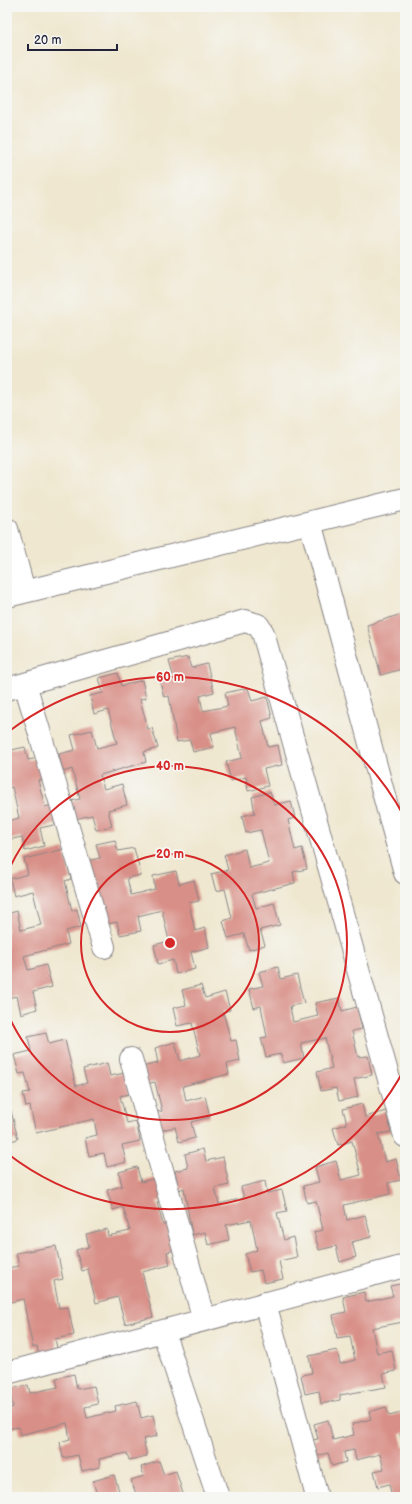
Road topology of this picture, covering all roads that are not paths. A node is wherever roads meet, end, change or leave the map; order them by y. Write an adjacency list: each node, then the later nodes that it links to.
1 (405, 499): 2 (street)
2 (310, 522): 4 (street); 6 (street)
3 (7, 529): 4 (street)
4 (15, 593)
5 (16, 687): 8 (street); 10 (street)
6 (399, 826): 7 (street)
7 (405, 873)
8 (104, 947)
9 (131, 1059): 13 (street)
10 (405, 1136)
11 (405, 1266): 12 (street)
12 (265, 1303): 13 (street); 17 (street)
13 (204, 1320): 14 (street)
14 (163, 1331): 15 (street); 16 (street)
15 (7, 1373)
16 (218, 1497)
17 (317, 1497)

